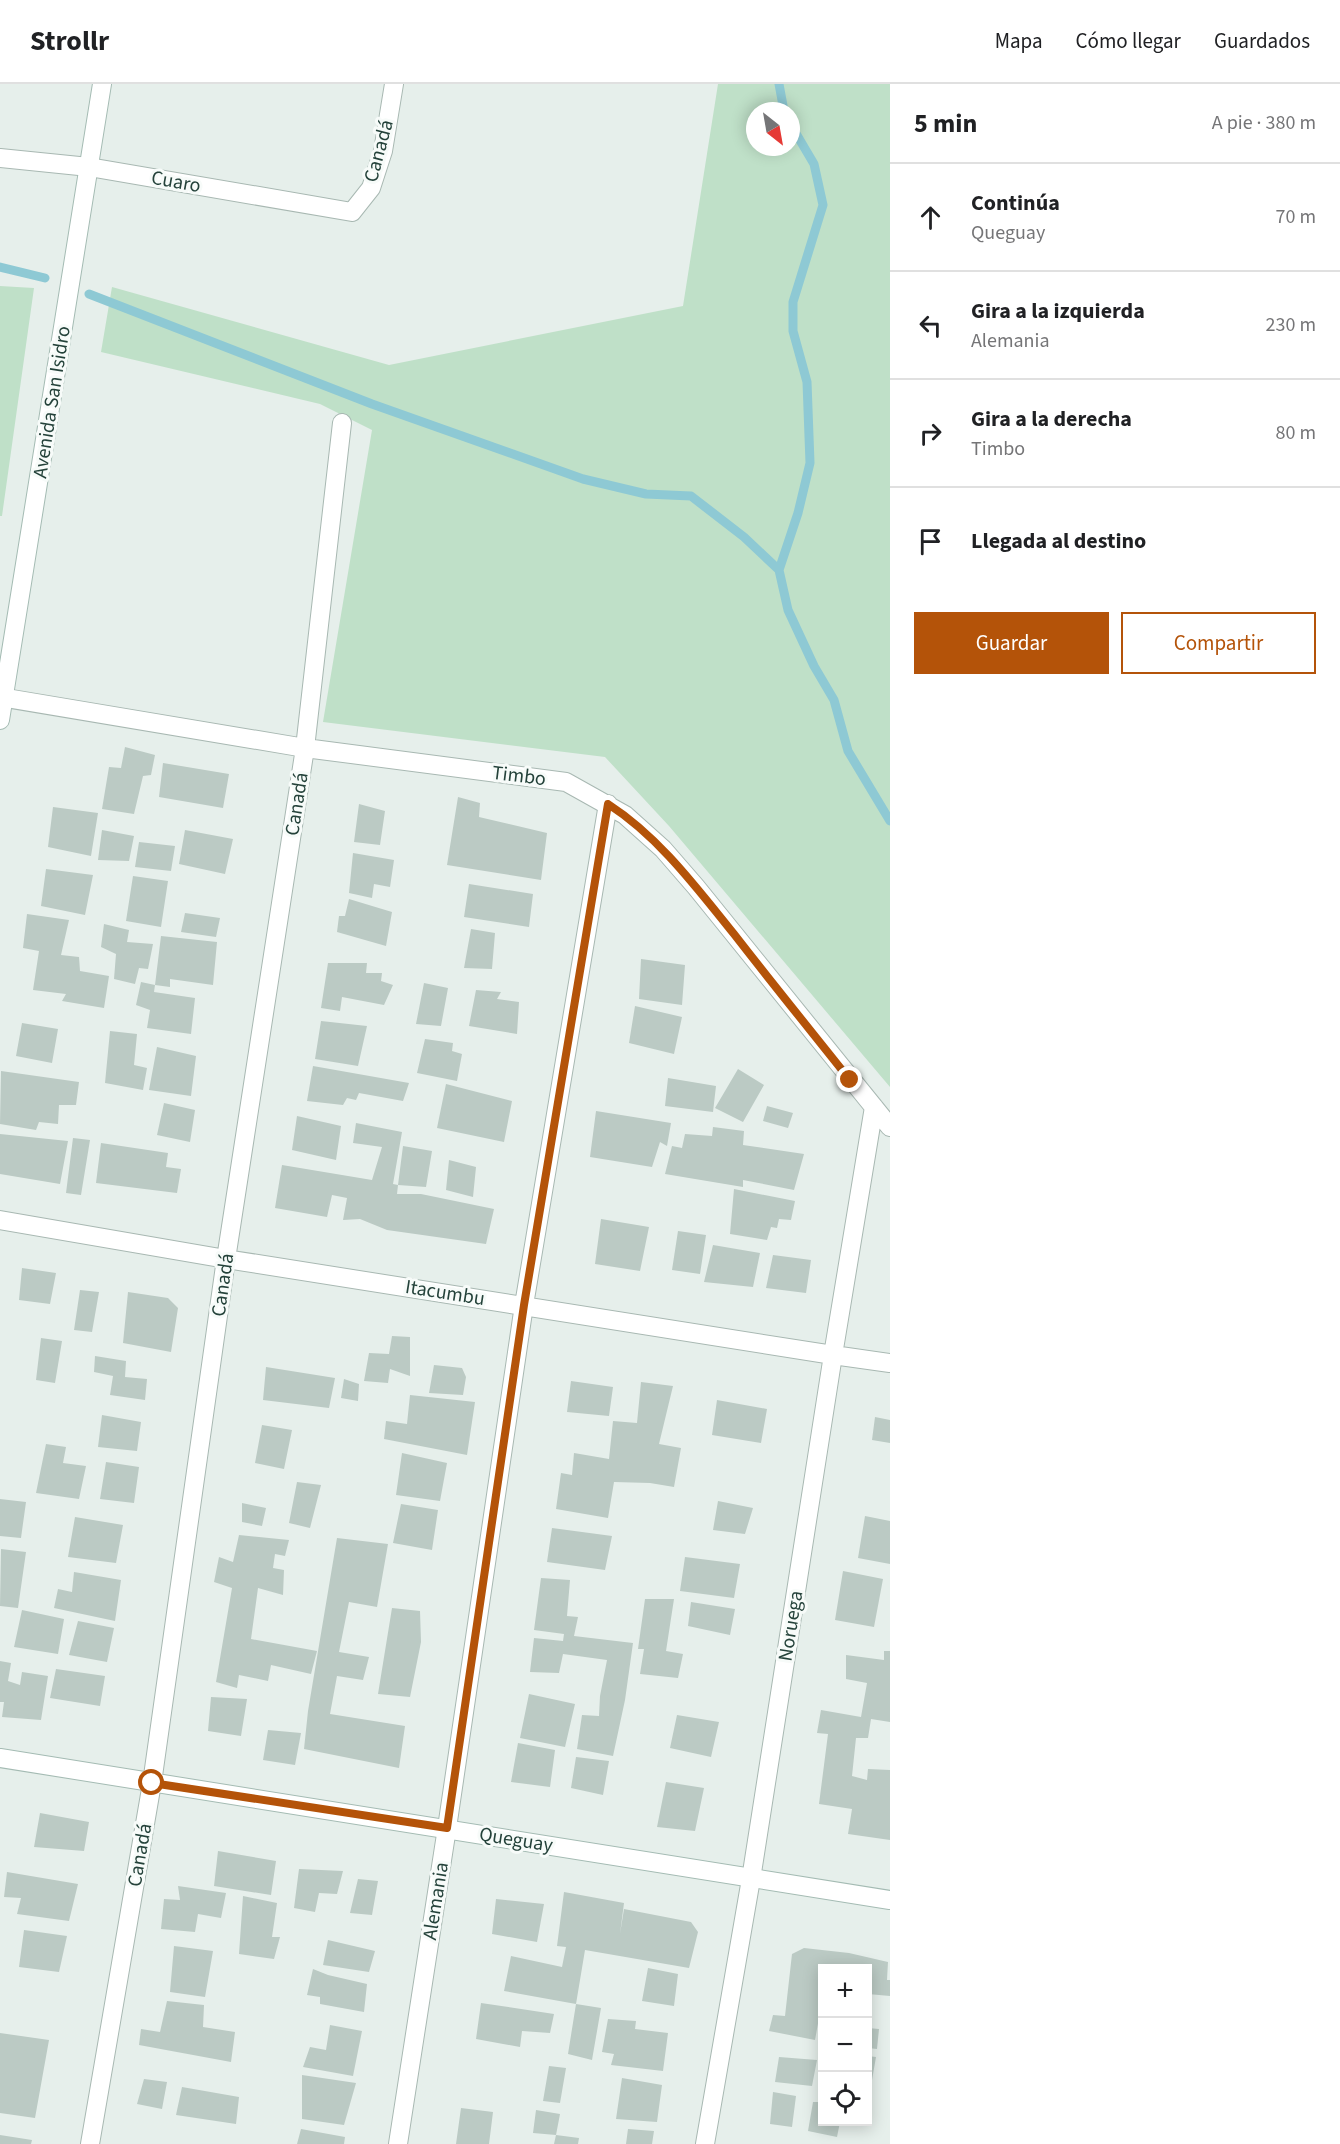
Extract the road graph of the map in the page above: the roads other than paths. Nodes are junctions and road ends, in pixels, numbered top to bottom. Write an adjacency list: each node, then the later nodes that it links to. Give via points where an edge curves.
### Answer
1 (102, 84): 4 (street, Avenida San Isidro)
2 (394, 84): 5 (street, Canadá, via 383,151 371,188)
3 (0, 158): 4 (street, Cuaro)
4 (88, 167): 5 (street, Cuaro); 7 (street, Avenida San Isidro)
5 (352, 212)
6 (342, 423): 9 (street, Canadá)
7 (2, 697): 8 (street, Avenida San Isidro); 9 (street, Timbo)
8 (0, 720)
9 (305, 748): 10 (street, Timbo, via 566,782); 14 (street, Canadá)
10 (608, 804): 11 (street, Timbo, via 663,849); 15 (street, Alemania)
11 (874, 1107): 12 (street, Timbo); 16 (street, Noruega)
12 (890, 1127)
13 (0, 1220): 14 (street, Itacumbu)
14 (226, 1259): 15 (street, Itacumbu); 19 (street, Canadá)
15 (524, 1305): 16 (street, Itacumbu); 20 (street, Alemania)
16 (833, 1355): 17 (street, Itacumbu); 21 (street, Noruega)
17 (890, 1363)
18 (0, 1758): 19 (street, Queguay)
19 (152, 1783): 20 (street, Queguay); 23 (street, Canadá)
20 (447, 1828): 21 (street, Queguay); 24 (street, Alemania)
21 (751, 1879): 22 (street, Queguay); 25 (street, Noruega)
22 (890, 1900)
23 (90, 2144)
24 (398, 2144)
25 (705, 2144)

